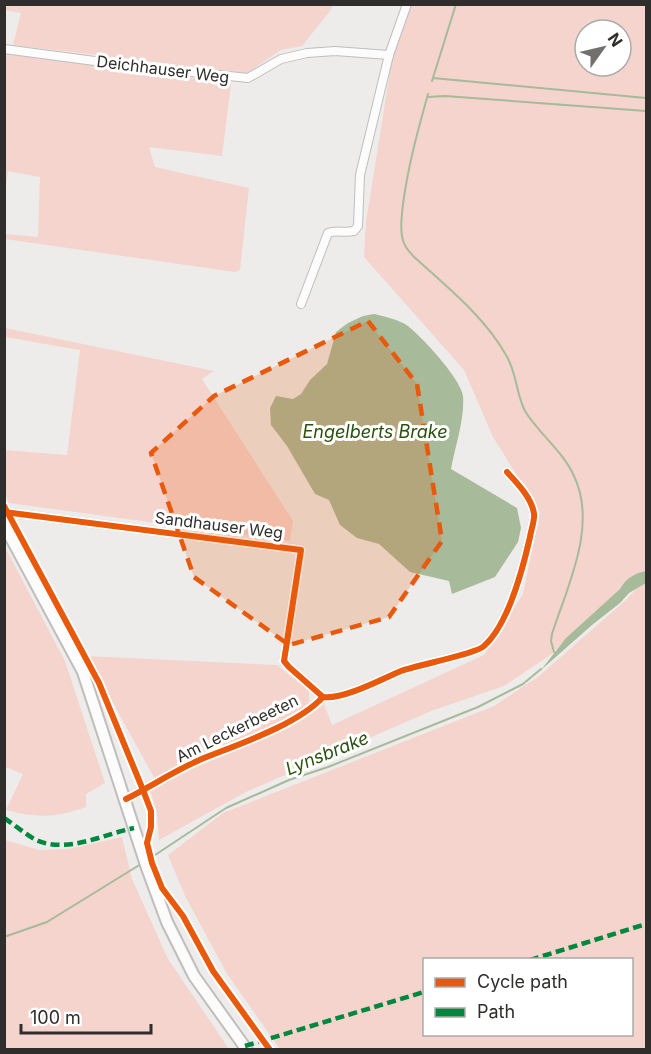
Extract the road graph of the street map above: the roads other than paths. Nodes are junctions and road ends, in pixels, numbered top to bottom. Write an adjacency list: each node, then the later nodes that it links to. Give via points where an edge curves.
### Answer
1 (407, 4): 3 (street)
2 (4, 49): 3 (street, Deichhauser Weg, via 248,78 281,58 307,53)
3 (389, 55): 4 (street, via 360,175 358,226 354,231 328,233)
4 (301, 304)
5 (507, 472): 8 (street, Am Leckerbeeten, via 524,490 534,514 523,568 508,608 483,647 402,671 362,688)
6 (4, 512): 8 (street, Sandhauser Weg, via 301,549 284,661)
7 (4, 525): 9 (main road, via 83,672)
8 (323, 697): 9 (street, Am Leckerbeeten, via 285,722 185,767)
9 (126, 799): 10 (main road, via 167,922 190,968)
10 (247, 1050)

